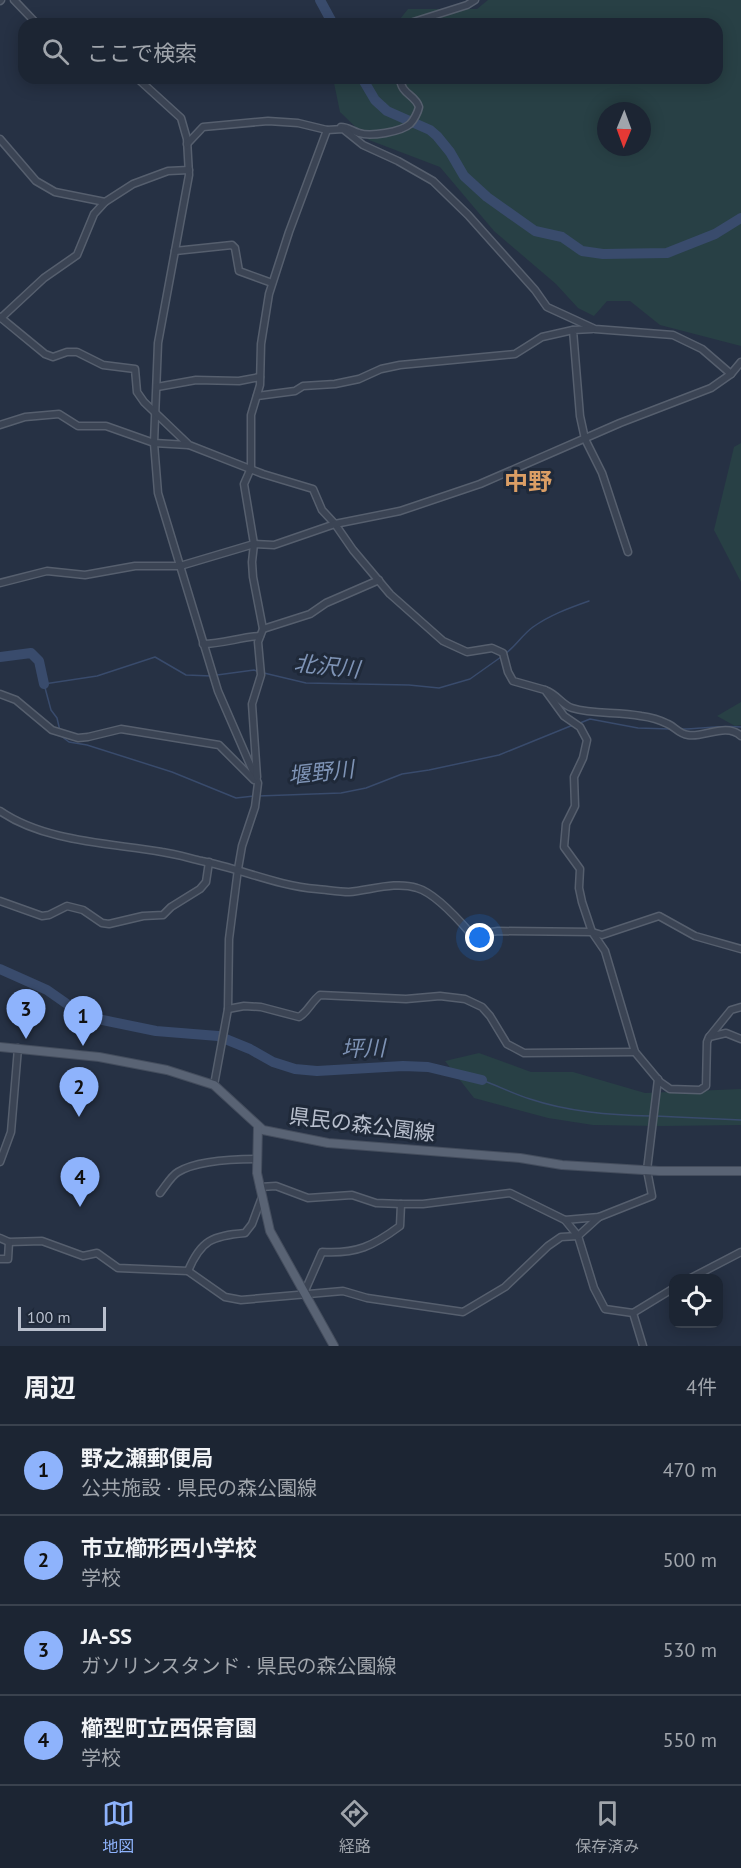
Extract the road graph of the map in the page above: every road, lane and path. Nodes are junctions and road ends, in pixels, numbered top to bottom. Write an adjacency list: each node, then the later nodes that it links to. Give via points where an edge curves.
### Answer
1 (14, 0): 3 (street)
2 (475, 0): 4 (street)
3 (31, 18)
4 (426, 18)
5 (144, 84): 10 (street, via 181,118)
6 (401, 84): 7 (street, via 403,91 418,102 411,124 378,133 360,134 342,126)
7 (337, 129): 8 (street); 16 (street, via 433,181 468,215 546,307)
8 (327, 130): 10 (street, via 268,121 203,127); 14 (street)
9 (0, 139): 12 (street, via 36,181 56,192)
10 (187, 144): 11 (street)
11 (189, 170): 12 (street, via 168,171 133,184); 13 (street)
12 (105, 202): 15 (street, via 94,214 77,255 44,278)
13 (175, 251): 14 (street, via 232,245 239,271); 21 (street, via 158,343)
14 (272, 283): 20 (street, via 261,344)
15 (1, 318): 23 (street, via 45,354 53,357 77,352 103,365 135,369 137,392)
16 (595, 329): 17 (street); 19 (street, via 673,335 702,349)
17 (573, 330): 22 (street, via 542,337 515,354 400,365 351,381); 25 (street)
18 (741, 362): 19 (street)
19 (731, 374): 25 (street, via 711,388)
20 (260, 377): 21 (street, via 239,381 196,380); 22 (street)
21 (157, 387): 23 (street)
22 (257, 396): 28 (street, via 251,415)
23 (156, 413): 26 (street); 27 (street)
24 (0, 425): 26 (street, via 24,417 59,414 78,426 106,426)
25 (585, 439): 29 (street, via 480,484 400,511); 31 (street, via 602,473)
26 (154, 443): 27 (street); 32 (street, via 158,493)
27 (189, 445): 28 (street)
28 (251, 468): 29 (street, via 313,489 322,510); 30 (street, via 244,484)
29 (335, 524): 30 (street, via 274,545); 33 (street)
30 (254, 544): 32 (street); 35 (street, via 253,577)
31 (628, 552)
32 (180, 566): 34 (street, via 135,566 85,574 47,572); 37 (street)
33 (379, 580): 35 (street, via 310,614); 38 (street, via 443,641 467,652 492,648 504,656 513,681)
34 (0, 583)
35 (263, 629): 36 (street)
36 (260, 636): 37 (street); 41 (street, via 261,672 252,704)
37 (203, 644): 41 (street)
38 (545, 690): 40 (street, via 569,707 640,715 689,736 718,730); 46 (street, via 587,740 574,777 575,806 566,824 564,847 580,869 579,888)
39 (0, 694): 41 (street, via 16,700 44,724 78,738 121,729 219,745)
40 (741, 736)
41 (258, 783): 44 (street)
42 (0, 811): 43 (street, via 43,831)
43 (209, 862): 44 (street); 45 (street, via 206,882 200,889 163,915 109,924 74,907 42,916)
44 (238, 869): 46 (street, via 298,888 347,892 390,885 418,888 448,908 472,935); 49 (street, via 229,939)
45 (0, 901)
46 (592, 933): 47 (street, via 602,935 659,916 694,936); 54 (street, via 605,951)
47 (741, 949)
48 (741, 1007): 50 (street, via 730,1010)
49 (228, 1012): 54 (street, via 243,1006 261,1007 299,1017 320,994 406,999 440,996 465,999 482,1007 507,1044 524,1053); 56 (street)
50 (710, 1037): 51 (street, via 726,1033); 55 (street, via 706,1086 700,1090 670,1089)
51 (741, 1039)
52 (0, 1047): 53 (main road, 県民の森公園線)
53 (18, 1048): 56 (main road, 県民の森公園線, via 134,1062); 59 (street, via 10,1132)
54 (635, 1052): 55 (street)
55 (657, 1079): 60 (street)
56 (214, 1085): 57 (main road, 県民の森公園線)
57 (258, 1126): 58 (main road); 60 (main road, 県民の森公園線, via 274,1133 354,1146)
58 (256, 1159): 62 (main road); 63 (street, via 197,1165 177,1172)
59 (0, 1162)
60 (647, 1170): 61 (main road, 県民の森公園線); 66 (street, via 652,1196)
61 (741, 1171)
62 (260, 1187): 64 (main road); 65 (street, via 276,1186 308,1197 352,1195 376,1203)
63 (160, 1193)
64 (262, 1197): 73 (street, via 245,1233 206,1242 195,1254); 76 (main road, via 270,1231)
65 (401, 1204): 67 (street, via 510,1193); 76 (street, via 400,1226 383,1239 357,1251 322,1252)
66 (599, 1217): 67 (street); 68 (street)
67 (565, 1221): 68 (street)
68 (578, 1236): 76 (street, via 561,1237 505,1287 463,1312 367,1299 343,1291); 77 (street, via 594,1288 605,1308)
69 (0, 1238): 70 (street)
70 (9, 1242): 72 (street, via 8,1259); 73 (street, via 42,1240 83,1256 97,1253 118,1268)
71 (741, 1252): 74 (street)
72 (0, 1259)
73 (188, 1271): 76 (street, via 225,1297)
74 (699, 1274)
75 (669, 1291): 77 (street)
76 (304, 1293): 78 (main road)
77 (633, 1313): 79 (street)
78 (334, 1346)
79 (643, 1346)

